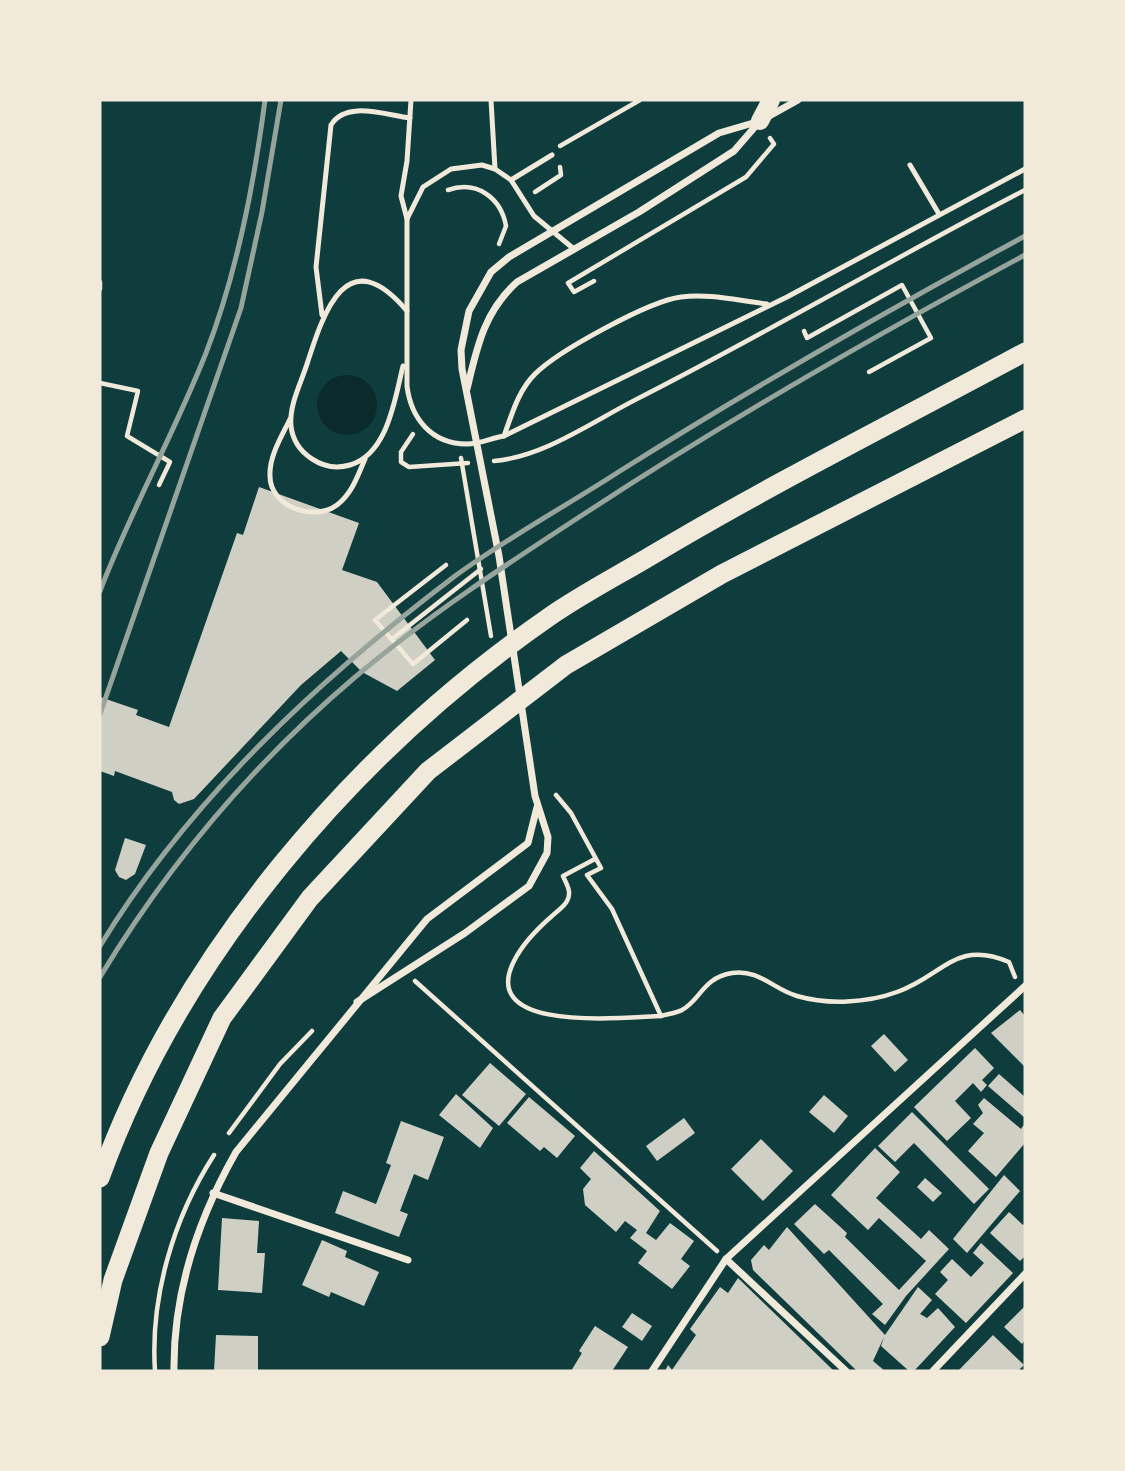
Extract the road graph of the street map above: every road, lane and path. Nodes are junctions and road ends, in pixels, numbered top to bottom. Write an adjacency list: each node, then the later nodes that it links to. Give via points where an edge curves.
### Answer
1 (411, 100): 6 (lane)
2 (492, 100): 10 (lane)
3 (640, 100): 8 (path)
4 (771, 100): 7 (main road)
5 (799, 100): 7 (street)
6 (410, 118): 15 (lane, via 401,197); 24 (lane, via 355,110 342,113 331,125 316,267)
7 (760, 121): 16 (street, via 719,133); 18 (street, via 734,151); 19 (path, via 774,144 746,177 568,283 574,292)
8 (551, 153): 12 (lane)
9 (911, 165): 14 (lane)
10 (495, 169): 12 (lane); 15 (lane, via 482,165 451,169 423,187)
11 (1025, 169): 14 (lane)
12 (511, 180): 16 (lane, via 534,216)
13 (444, 192): 17 (path, via 466,187 491,196 504,212 506,226)
14 (939, 214): 22 (lane)
15 (407, 219): 23 (lane)
16 (552, 232): 18 (lane); 30 (street, via 509,257 480,288 461,350)
17 (499, 243)
18 (574, 249): 30 (street, via 532,272 500,297 483,327)
19 (594, 281)
20 (100, 282): 21 (path)
21 (100, 289)
22 (767, 304): 33 (lane); 33 (lane, via 699,296 673,298 644,310 563,353 535,374 514,405)
23 (407, 311): 24 (lane, via 383,288 365,282 348,284); 27 (lane)
24 (322, 315): 31 (lane)
25 (804, 331): 28 (path, via 807,338 902,285 931,338)
26 (1025, 352): 49 (highway, via 722,514 550,616 402,733 276,867 185,1000 113,1141)
27 (405, 358): 33 (lane, via 410,406 419,425 444,440 467,444); 35 (lane, via 386,426)
28 (869, 372)
29 (100, 383): 36 (path, via 138,391 127,436 170,462)
30 (466, 393): 37 (street)
31 (291, 416): 35 (lane, via 298,444 320,464 345,467); 35 (lane, via 271,461 270,478 282,500 293,508 313,514 337,505 354,484)
32 (1025, 419): 54 (highway, via 722,574 566,665 428,771 310,898 222,1018 159,1153 113,1280)
33 (504, 436)
34 (460, 452): 41 (path)
35 (365, 457)
36 (159, 485)
37 (499, 556): 40 (path); 43 (street)
38 (446, 565): 40 (path, via 375,620)
39 (467, 620): 40 (path, via 413,664)
40 (391, 639)
41 (492, 644)
42 (556, 795): 44 (path, via 572,813)
43 (537, 806): 45 (street, via 548,843 543,863 529,886); 47 (street, via 528,843 427,919)
44 (595, 859): 48 (path, via 601,868 587,875 612,909); 48 (path, via 563,876 570,892 567,903 531,936 518,955 506,985 509,993 525,1007 552,1015)
45 (404, 971): 47 (street); 51 (path)
46 (1023, 988): 48 (path, via 1009,962 987,952 964,955 898,992 843,1002 796,996 757,974 732,973 704,985 683,1010); 51 (street)
47 (357, 1002): 50 (street, via 244,1141)
48 (661, 1016)
49 (100, 1178)
50 (212, 1193): 52 (street); 55 (street, via 186,1263)
51 (726, 1259): 56 (street); 57 (street)
52 (408, 1260)
53 (1025, 1274): 58 (street)
54 (100, 1338)
55 (174, 1371)
56 (652, 1371)
57 (846, 1371)
58 (933, 1371)

